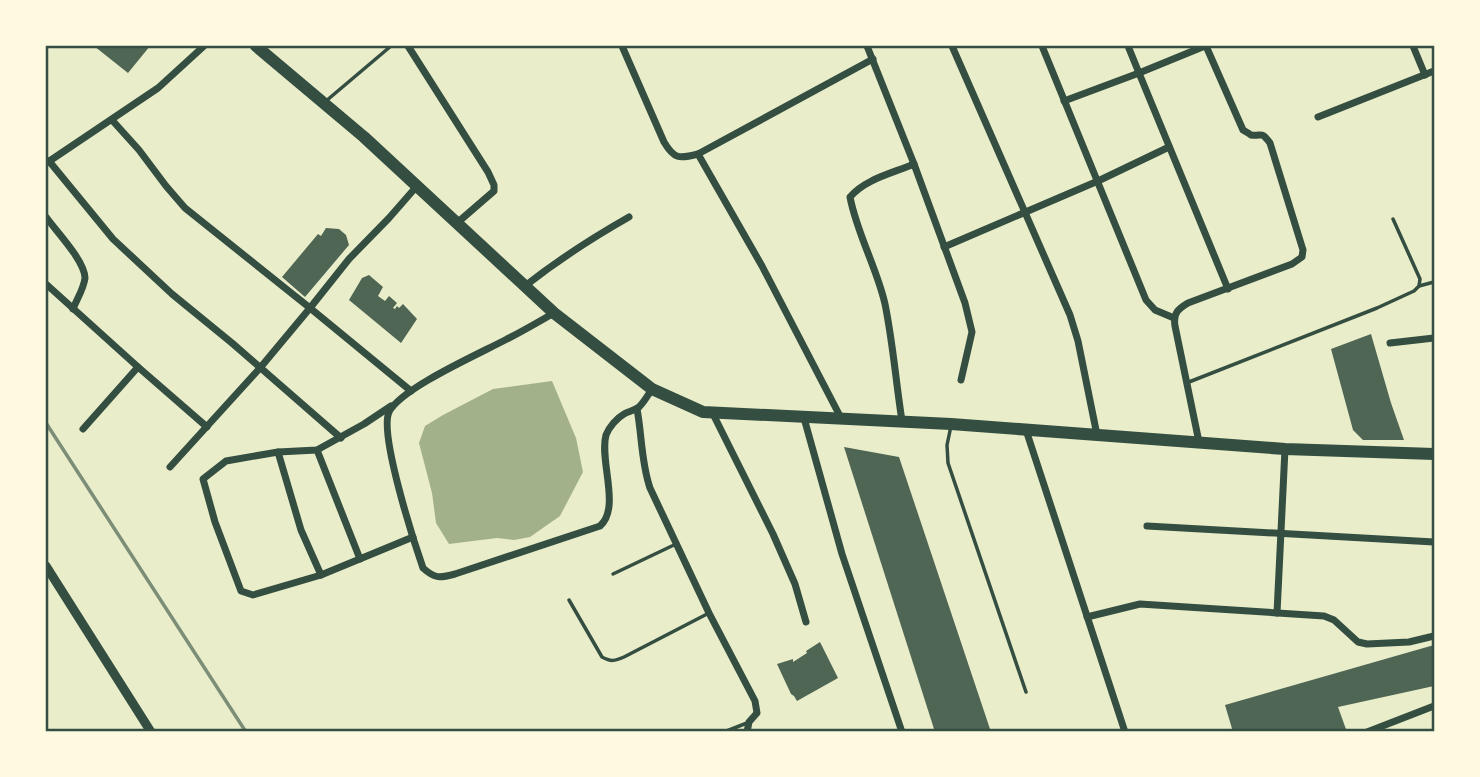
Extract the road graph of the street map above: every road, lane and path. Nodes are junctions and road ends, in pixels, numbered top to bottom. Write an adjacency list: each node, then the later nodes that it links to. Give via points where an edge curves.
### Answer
1 (204, 46): 19 (street, via 158,88)
2 (391, 46): 17 (lane)
3 (408, 46): 30 (street, via 494,185 494,191)
4 (622, 46): 21 (street, via 671,153 680,157)
5 (867, 46): 12 (street)
6 (952, 46): 26 (street)
7 (1042, 46): 16 (street)
8 (1128, 46): 14 (street)
9 (1206, 46): 14 (street); 36 (street, via 1243,130 1265,136 1270,143 1303,250 1302,257 1292,264)
10 (1413, 46): 15 (street)
11 (260, 47): 17 (highway)
12 (873, 59): 21 (street); 23 (street)
13 (1434, 71): 15 (street)
14 (1139, 74): 16 (street); 20 (street)
15 (1426, 75): 18 (street)
16 (1064, 101): 24 (street)
17 (324, 103): 25 (highway)
18 (1318, 117)
19 (112, 120): 22 (street); 37 (street, via 185,208)
20 (1169, 147): 24 (street); 36 (street)
21 (698, 154): 53 (street)
22 (47, 162): 44 (street, via 113,239)
23 (914, 164): 31 (street); 54 (street, via 864,184 850,197 885,305)
24 (1098, 180): 26 (street); 40 (street, via 1146,300 1155,310)
25 (417, 186): 30 (highway); 37 (street, via 349,258)
26 (1026, 212): 31 (street); 59 (street, via 1070,315)
27 (46, 217): 38 (street, via 83,269 82,290)
28 (629, 217): 34 (street)
29 (1393, 219): 35 (lane)
30 (457, 223): 34 (highway)
31 (944, 247): 45 (street, via 972,332)
32 (1434, 282): 35 (lane)
33 (46, 284): 38 (street)
34 (525, 286): 39 (highway)
35 (1419, 286): 46 (lane, via 1377,308)
36 (1228, 289): 40 (street, via 1188,303)
37 (310, 308): 44 (street); 48 (street)
38 (73, 309): 43 (street)
39 (554, 313): 47 (highway); 48 (street)
40 (1174, 318): 46 (street)
41 (1434, 338): 42 (street)
42 (1390, 343)
43 (138, 367): 56 (street); 57 (street)
44 (260, 368): 56 (street); 60 (street)
45 (961, 380)
46 (1187, 383): 61 (street)
47 (652, 389): 50 (street); 51 (highway)
48 (411, 391): 49 (street)
49 (398, 401): 60 (street); 69 (street, via 388,413 388,432)
50 (637, 409): 69 (street, via 613,422 606,435 610,509 600,526 442,578 423,568); 71 (street, via 644,471)
51 (713, 414): 52 (highway); 80 (street, via 773,534)
52 (804, 418): 53 (highway); 88 (street, via 842,555)
53 (842, 419): 54 (highway)
54 (902, 421): 55 (highway)
55 (951, 424): 58 (highway); 82 (lane, via 948,463)
56 (207, 426): 66 (street)
57 (83, 429)
58 (1026, 430): 59 (highway); 79 (street)
59 (1097, 435): 61 (highway)
60 (341, 438): 63 (street)
61 (1199, 442): 62 (highway)
62 (1285, 449): 65 (highway); 68 (street)
63 (317, 450): 64 (street); 72 (street)
64 (278, 452): 75 (street, via 301,530); 75 (street, via 226,461 203,478 215,522 241,591 254,595)
65 (1434, 454)
66 (170, 467)
67 (1147, 526): 68 (street)
68 (1281, 534): 70 (street); 78 (street)
69 (413, 537): 72 (street)
70 (1434, 542)
71 (676, 544): 74 (lane); 77 (street)
72 (360, 559): 75 (street)
73 (46, 566): 85 (street)
74 (613, 574)
75 (321, 575)
76 (569, 600): 77 (lane, via 609,661)
77 (709, 613): 84 (street, via 755,701 757,713)
78 (1278, 613): 79 (street, via 1140,604); 81 (street, via 1324,616 1367,644)
79 (1087, 617): 89 (street)
80 (806, 622)
81 (1434, 636)
82 (1026, 692)
83 (1434, 706): 90 (street)
84 (749, 722): 86 (lane); 87 (street)
85 (152, 732)
86 (724, 732)
87 (747, 732)
88 (902, 732)
89 (1125, 732)
90 (1367, 732)

